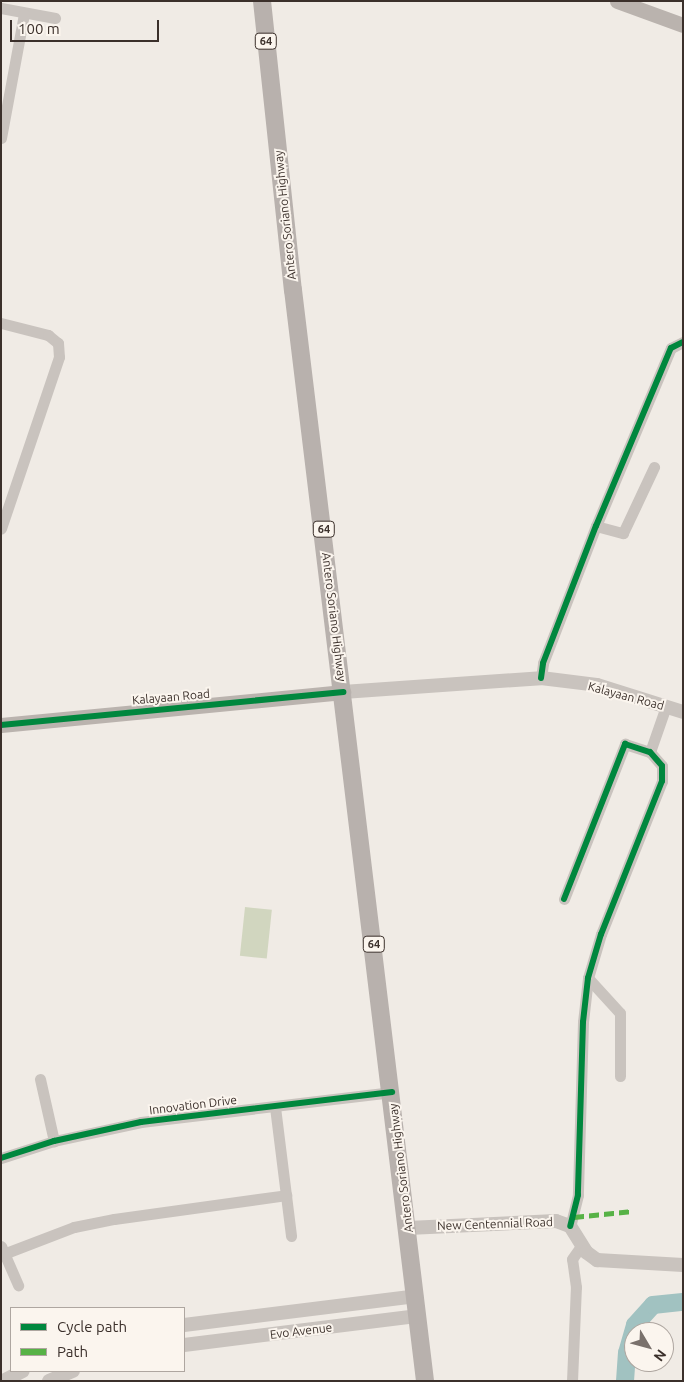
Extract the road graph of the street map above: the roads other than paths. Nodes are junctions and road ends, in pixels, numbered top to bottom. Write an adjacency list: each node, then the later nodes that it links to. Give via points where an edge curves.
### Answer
1 (262, 1): 14 (main road, Antero Soriano Highway / 64)
2 (617, 1): 6 (main road)
3 (1, 8): 4 (street)
4 (24, 14): 5 (street); 7 (street)
5 (55, 18)
6 (683, 26)
7 (1, 138)
8 (1, 323): 11 (street, via 48,336 58,343 59,357)
9 (683, 342): 12 (street, via 671,348)
10 (654, 467): 12 (street, via 623,533)
11 (2, 524)
12 (596, 526): 13 (street, via 543,663)
13 (541, 678): 14 (street, Kalayaan Road); 15 (street, Kalayaan Road, via 597,686)
14 (343, 692): 17 (main road, Kalayaan Road); 23 (main road, Antero Soriano Highway / 64)
15 (666, 706): 16 (street, Kalayaan Road); 18 (street)
16 (683, 712)
17 (1, 725)
18 (650, 752): 19 (street, via 625,744); 20 (street, via 662,766 662,781 601,934)
19 (564, 899)
20 (588, 978): 21 (street, via 620,1013); 28 (street, via 583,1022 578,1195)
21 (620, 1076)
22 (40, 1079): 25 (street)
23 (392, 1092): 24 (street, Innovation Drive); 29 (main road, Antero Soriano Highway / 64)
24 (275, 1106): 25 (street, Innovation Drive, via 141,1122); 27 (street)
25 (54, 1141): 26 (street, Innovation Drive)
26 (1, 1158)
27 (286, 1195): 30 (street); 32 (street, via 114,1219 74,1227)
28 (570, 1226): 29 (street, New Centennial Road, via 548,1220); 31 (street, New Centennial Road)
29 (408, 1228): 35 (main road, Antero Soriano Highway / 64)
30 (291, 1236)
31 (582, 1246): 33 (street, New Centennial Road, via 591,1257 605,1263); 44 (street, via 572,1259 576,1287)
32 (4, 1249): 34 (street)
33 (683, 1265)
34 (18, 1285)
35 (416, 1296): 36 (main road, Antero Soriano Highway / 64); 37 (street, Evo Avenue)
36 (418, 1316): 38 (street, Evo Avenue); 43 (main road, Antero Soriano Highway / 64)
37 (185, 1325)
38 (185, 1345)
39 (21, 1372): 41 (street)
40 (71, 1372): 42 (street)
41 (3, 1381)
42 (49, 1381)
43 (425, 1381)
44 (572, 1381)

